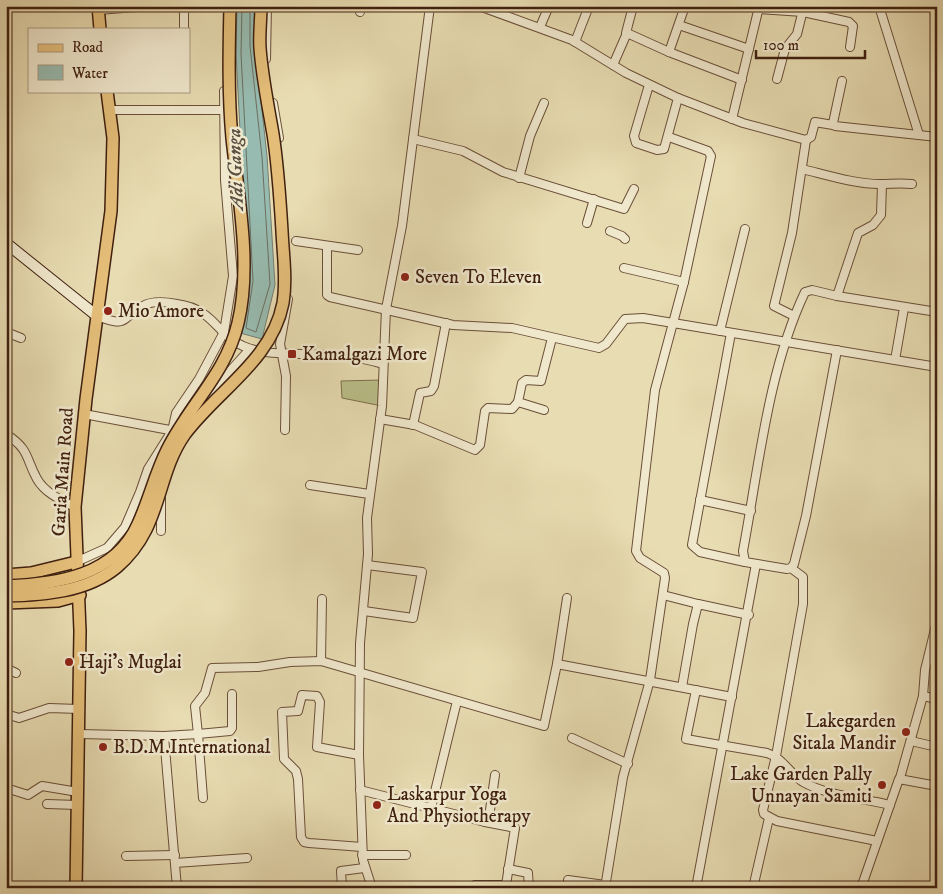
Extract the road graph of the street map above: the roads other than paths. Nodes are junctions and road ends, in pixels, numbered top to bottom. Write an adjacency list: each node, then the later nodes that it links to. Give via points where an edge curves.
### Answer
1 (149, 6): 15 (street)
2 (184, 6): 21 (street)
3 (226, 6): 36 (street)
4 (230, 6): 104 (main road, bridge, via 229,78 244,267 238,323 230,345 211,384 166,450 138,525 122,550 87,573 68,580)
5 (261, 6): 107 (main road, bridge, via 260,48 279,177 284,274 283,302 276,325 266,345 240,378 185,435 148,527 127,558 88,584 52,593)
6 (267, 6): 77 (street, via 266,60 282,169 289,258 287,313 281,332)
7 (430, 6): 42 (street)
8 (479, 6): 19 (street)
9 (549, 6): 19 (street)
10 (589, 6): 23 (street)
11 (633, 6): 22 (street)
12 (684, 6): 18 (street)
13 (747, 6): 16 (street)
14 (879, 6): 39 (street)
15 (98, 8): 20 (main road)
16 (758, 9): 17 (street); 25 (street)
17 (804, 9): 24 (street, via 851,23); 28 (street, via 797,34 785,48)
18 (680, 25): 25 (street); 26 (street)
19 (540, 27): 23 (street)
20 (100, 28)
21 (184, 28)
22 (626, 33): 26 (street); 27 (street)
23 (575, 42): 27 (street)
24 (850, 47)
25 (749, 48): 29 (street)
26 (669, 52): 29 (street)
27 (613, 65): 31 (street)
28 (777, 79)
29 (742, 80): 37 (street)
30 (842, 81): 38 (street)
31 (649, 85): 33 (street); 40 (street, via 634,141 661,150)
32 (107, 92): 35 (main road, Garia Main Road)
33 (678, 98): 37 (street); 40 (street)
34 (544, 103): 45 (street, via 530,136)
35 (110, 110): 36 (street); 64 (main road, Garia Main Road, via 113,186)
36 (224, 110): 70 (street, via 233,276)
37 (732, 119): 43 (street)
38 (833, 125): 39 (street); 43 (street, via 815,122 811,137)
39 (919, 135): 41 (street)
40 (669, 137): 59 (street, via 708,151 711,156)
41 (937, 137)
42 (413, 139): 45 (street, via 463,151); 62 (street, via 402,226)
43 (806, 140): 44 (street)
44 (802, 169): 46 (street); 65 (street, via 792,233 774,306)
45 (519, 178): 49 (street)
46 (882, 184): 47 (street); 60 (street, via 880,215 873,224 858,233)
47 (912, 184)
48 (634, 188): 49 (street, via 624,209)
49 (594, 199): 50 (street)
50 (587, 223)
51 (745, 229): 68 (street)
52 (610, 232): 53 (street)
53 (625, 239)
54 (296, 241): 56 (street)
55 (6, 242): 64 (main road)
56 (328, 247): 57 (street); 62 (street, via 328,296)
57 (358, 250)
58 (624, 268): 59 (street)
59 (684, 282): 66 (street)
60 (837, 296): 61 (street); 65 (street, via 809,290)
61 (904, 308): 63 (street); 78 (street)
62 (386, 309): 67 (street); 79 (street)
63 (937, 312)
64 (97, 316): 70 (street, via 121,322 146,304 178,304 213,319); 83 (main road, Garia Main Road)
65 (794, 316): 74 (street)
66 (674, 322): 68 (street); 73 (street, via 627,318 599,348); 105 (street, via 656,390 636,546 638,555 664,573)
67 (446, 323): 73 (street, via 499,326); 85 (street, via 434,386 431,392 420,393)
68 (720, 331): 71 (street)
69 (6, 332): 72 (street)
70 (224, 332): 75 (street, via 239,345); 88 (street, via 176,413)
71 (730, 333): 74 (street); 94 (street)
72 (21, 338)
73 (552, 338): 81 (street, via 545,374 541,381 526,380 522,383)
74 (785, 342): 76 (street); 96 (street)
75 (250, 349): 77 (street); 88 (street, via 184,425)
76 (837, 350): 78 (street); 102 (street, via 806,516)
77 (281, 354): 79 (street, via 336,356); 87 (street, via 286,376)
78 (895, 360): 80 (street)
79 (383, 364): 84 (street)
80 (937, 367)
81 (518, 402): 82 (street); 85 (street, via 512,409 488,408 485,411 480,444 475,450)
82 (544, 410)
83 (84, 414): 86 (street); 95 (main road, Garia Main Road)
84 (380, 419): 85 (street); 93 (street)
85 (413, 425)
86 (160, 429): 88 (street); 91 (street)
87 (285, 430)
88 (172, 431): 89 (street); 91 (street)
89 (191, 432)
90 (6, 434): 95 (street, via 25,450 36,478 44,488)
91 (160, 450): 97 (street); 98 (street, via 148,469 124,527 107,548)
92 (310, 485): 93 (street)
93 (369, 494): 101 (street)
94 (700, 500): 96 (street); 99 (street, via 692,542 694,549)
95 (75, 507): 98 (main road, Garia Main Road)
96 (751, 511): 99 (street, via 743,551)
97 (160, 531)
98 (76, 562): 103 (main road, via 31,573); 106 (main road, Garia Main Road)
99 (745, 562): 100 (street)
100 (756, 564): 102 (street); 113 (street)
101 (367, 565): 112 (street); 112 (street, via 422,572 413,618)
102 (791, 568): 138 (street, via 803,577 803,604)
103 (6, 575)
104 (6, 586)
105 (663, 594): 111 (street); 120 (street)
106 (80, 595): 110 (main road, via 58,601); 128 (main road, Garia Main Road)
107 (6, 596)
108 (567, 598): 116 (street)
109 (322, 599): 115 (street)
110 (6, 602)
111 (698, 604): 113 (street); 121 (street)
112 (364, 611): 119 (street)
113 (748, 615): 125 (street)
114 (937, 621): 124 (street)
115 (321, 661): 119 (street); 131 (street, via 212,668 205,693 195,706)
116 (556, 664): 120 (street); 127 (street, via 544,726)
117 (6, 668): 118 (street)
118 (16, 673)
119 (360, 673): 127 (street); 137 (street)
120 (650, 680): 121 (street); 139 (street)
121 (682, 687): 122 (street)
122 (696, 690): 125 (street); 135 (street, via 686,739)
123 (232, 694): 131 (street, via 230,731)
124 (923, 696): 126 (street); 134 (street)
125 (732, 697): 135 (street)
126 (937, 699)
127 (457, 701): 150 (street)
128 (79, 709): 129 (street, via 49,708 19,718); 130 (main road, Garia Main Road)
129 (6, 714)
130 (79, 734): 132 (street); 145 (main road, Garia Main Road)
131 (198, 734): 132 (street); 146 (street)
132 (164, 736): 158 (street)
133 (572, 738): 139 (street)
134 (911, 741): 136 (street); 141 (street)
135 (722, 745): 138 (street); 170 (street)
136 (937, 747)
137 (359, 755): 144 (street); 154 (street, via 317,747 320,702 317,696 302,694 298,711 282,712 284,759 296,770 298,779 301,837 309,843)
138 (776, 756): 149 (street, via 802,781 814,787); 151 (street, via 763,810)
139 (628, 764): 163 (street)
140 (495, 775): 152 (street, via 489,817)
141 (900, 778): 142 (street); 149 (street)
142 (937, 786)
143 (6, 788): 145 (street, via 28,795 42,786)
144 (360, 790): 150 (street); 154 (street)
145 (78, 792): 148 (main road, Garia Main Road)
146 (203, 798)
147 (47, 804): 148 (street)
148 (78, 805): 165 (main road, Garia Main Road)
149 (890, 805): 153 (street)
150 (431, 808): 152 (street)
151 (769, 818): 153 (street); 171 (street)
152 (485, 822): 160 (street, via 515,828)
153 (877, 841): 172 (street)
154 (362, 851): 155 (street); 159 (street)
155 (406, 855)
156 (126, 856): 158 (street)
157 (248, 858): 158 (street)
158 (175, 859): 164 (street)
159 (364, 868): 167 (street, via 340,871); 168 (street)
160 (508, 868): 162 (street, via 506,885); 169 (street, via 528,873)
161 (568, 880): 163 (street)
162 (475, 886)
163 (605, 886)
164 (177, 887): 166 (street)
165 (76, 888)
166 (166, 888)
167 (342, 888)
168 (372, 888)
169 (529, 888)
170 (696, 888)
171 (753, 888)
172 (861, 888)

